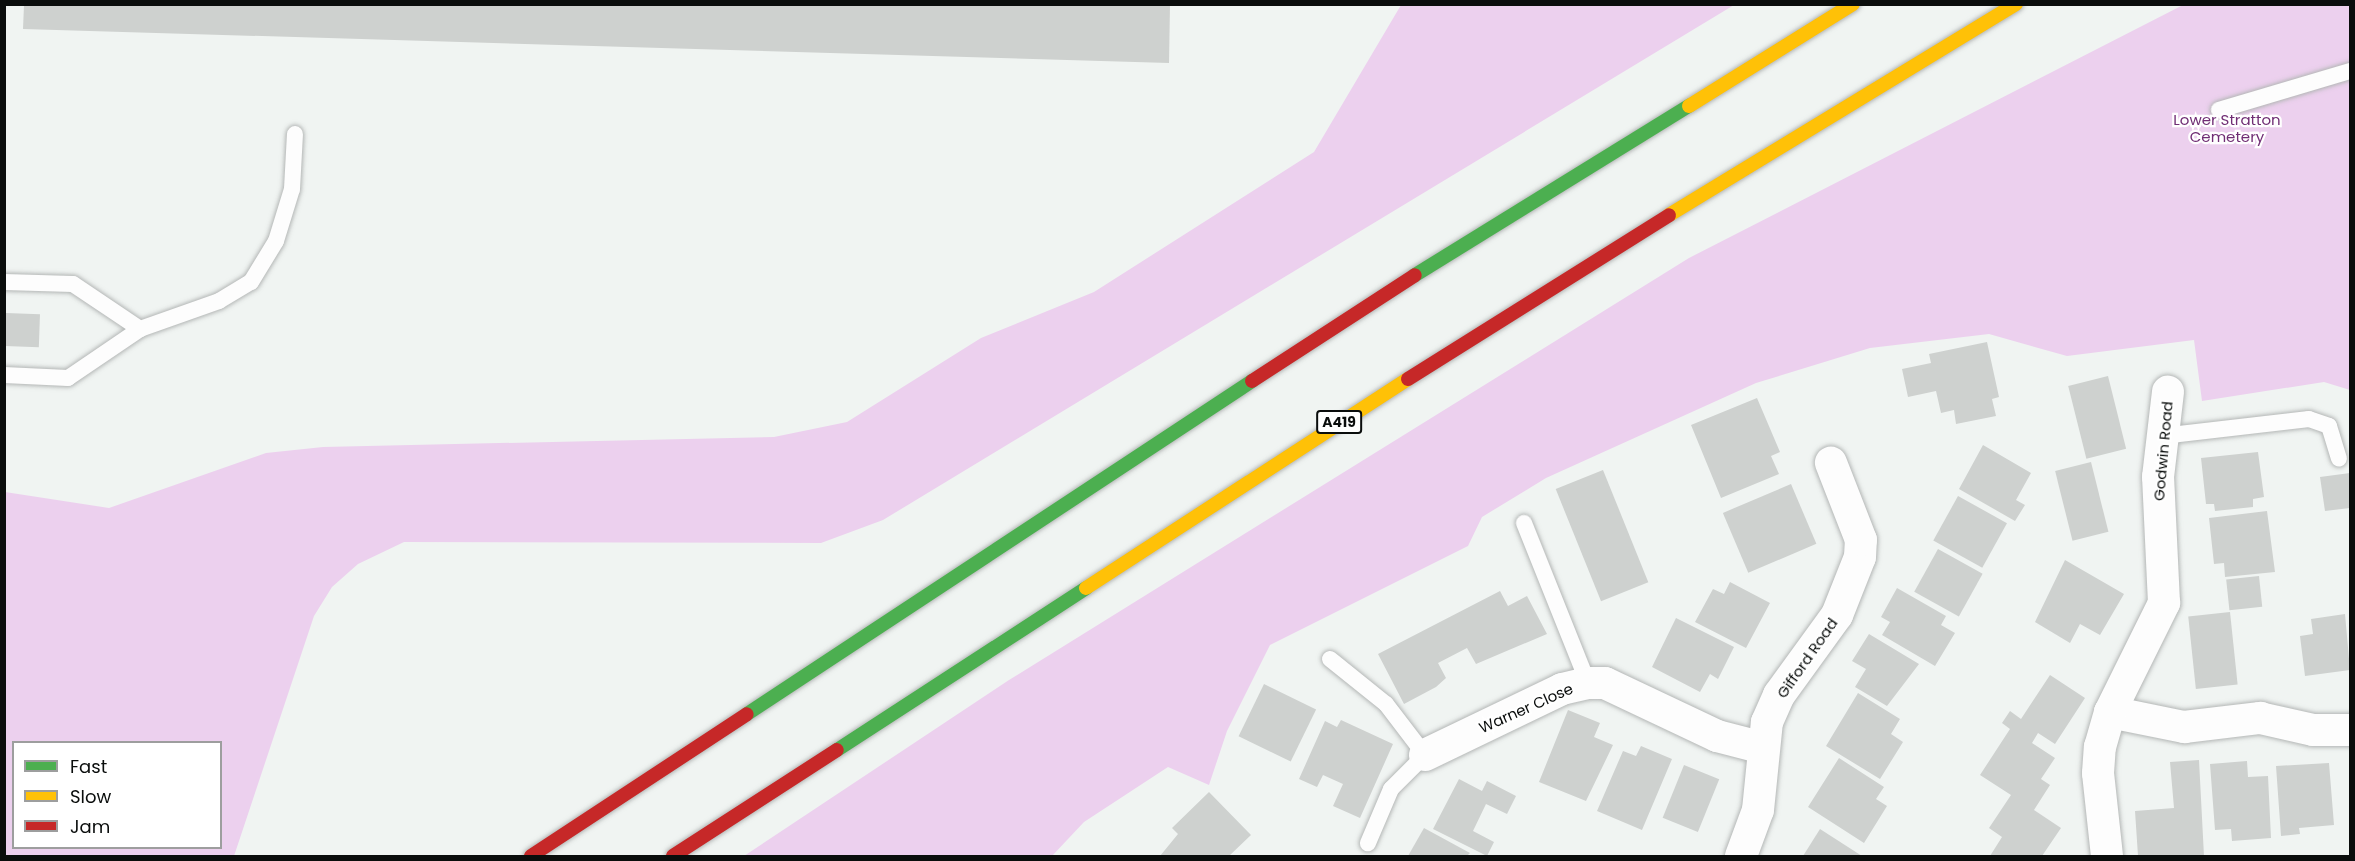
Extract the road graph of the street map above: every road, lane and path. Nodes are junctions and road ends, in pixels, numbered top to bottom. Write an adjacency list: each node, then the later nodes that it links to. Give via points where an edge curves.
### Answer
1 (1853, 4): 21 (highway, via 1380,297)
2 (2016, 4): 22 (highway, A419, via 1532,299)
3 (2350, 71): 4 (lane)
4 (2219, 110)
5 (295, 134): 7 (lane, via 292,189 276,241 250,282 219,301)
6 (4, 282): 7 (lane, via 73,284)
7 (140, 329): 8 (lane, via 68,378)
8 (4, 375)
9 (2169, 392): 10 (street, Godwin Road)
10 (2162, 436): 11 (lane, via 2309,419 2329,426); 16 (street, Godwin Road, via 2158,511 2167,572 2164,603)
11 (2339, 459)
12 (1831, 463): 18 (street, Gifford Road, via 1861,540 1860,557 1837,615 1779,695)
13 (1524, 523): 15 (lane)
14 (1330, 659): 19 (lane, via 1386,704)
15 (1588, 683): 18 (street, Warner Close, via 1605,683 1717,736); 19 (street, Warner Close, via 1563,689)
16 (2110, 712): 17 (street, via 2184,727 2260,718 2313,730); 24 (street, Godwin Road, via 2098,773)
17 (2350, 730)
18 (1763, 748): 23 (street, Gifford Road, via 1758,810)
19 (1425, 755): 20 (lane, via 1391,789)
20 (1368, 843)
21 (531, 856)
22 (673, 856)
23 (1741, 856)
24 (2107, 856)

